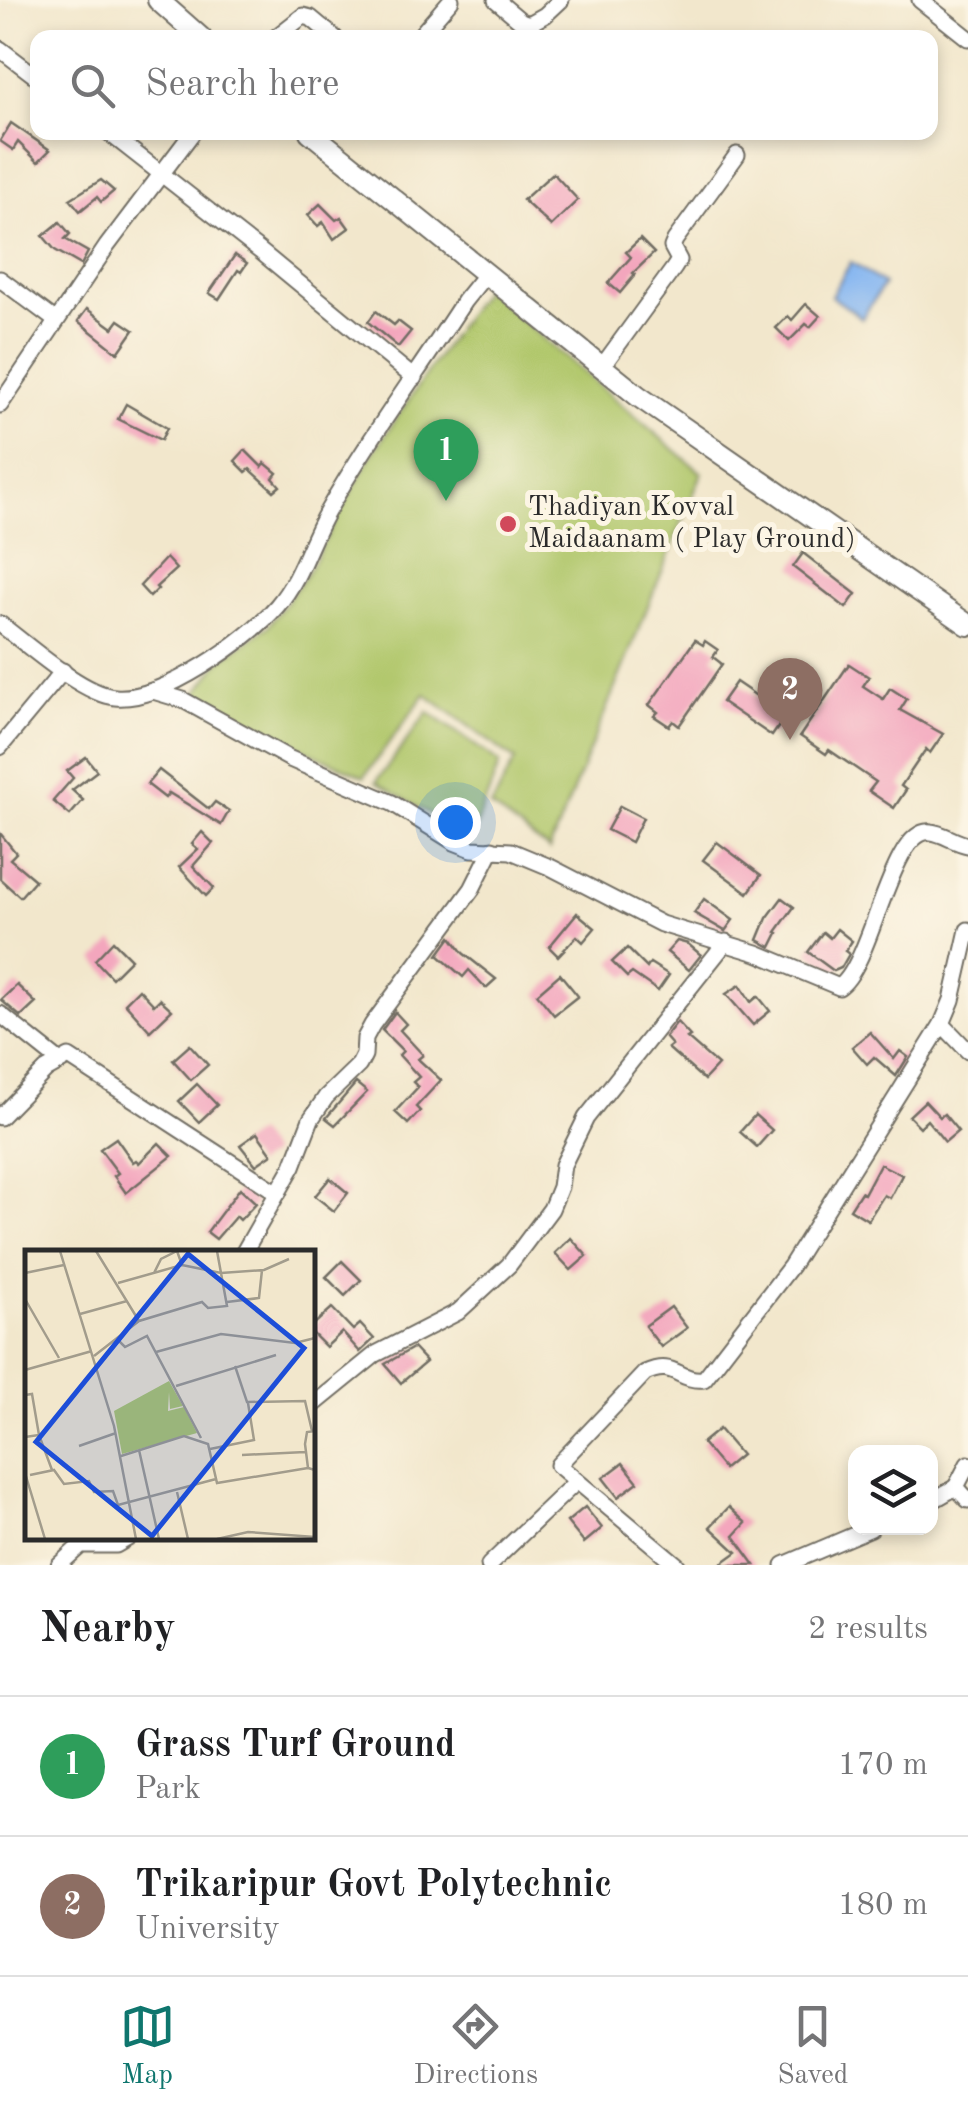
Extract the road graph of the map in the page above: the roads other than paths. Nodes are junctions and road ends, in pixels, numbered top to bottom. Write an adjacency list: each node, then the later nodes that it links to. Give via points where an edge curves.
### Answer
1 (158, 0): 6 (main road)
2 (452, 0): 9 (street)
3 (496, 0): 4 (street, via 529,24)
4 (561, 0)
5 (920, 0): 10 (street)
6 (192, 30)
7 (285, 30): 8 (street, via 303,16)
8 (325, 30)
9 (425, 30)
10 (968, 38)
11 (0, 49): 12 (street)
12 (30, 72)
13 (118, 140): 17 (street)
14 (187, 140): 17 (street)
15 (320, 140): 18 (main road)
16 (737, 155): 21 (street, via 675,240 674,268)
17 (162, 174): 20 (street); 22 (street)
18 (485, 275): 21 (main road); 22 (street)
19 (0, 279): 20 (street)
20 (55, 320): 23 (street)
21 (602, 368): 25 (main road)
22 (414, 378): 27 (street, via 326,514 278,604 224,652)
23 (0, 405)
24 (0, 624): 26 (street)
25 (968, 625)
26 (63, 671): 27 (street, via 114,698); 28 (street)
27 (152, 691): 30 (street, via 392,803 454,842)
28 (0, 748)
29 (968, 845): 32 (street, via 930,831 910,841 855,970 839,988)
30 (492, 849): 32 (street, via 552,868 661,924); 38 (street, via 472,889 372,1025 359,1065 310,1119)
31 (968, 930): 34 (street)
32 (726, 942): 40 (street, via 586,1118 550,1209 510,1265 458,1312 376,1354)
33 (0, 1014): 36 (street)
34 (942, 1024): 35 (street); 42 (street, via 791,1266 710,1372 694,1380 674,1368 645,1373 558,1465)
35 (968, 1051)
36 (59, 1061): 37 (street); 38 (street, via 69,1058)
37 (0, 1117)
38 (278, 1194): 39 (street)
39 (245, 1250)
40 (315, 1404)
41 (968, 1464): 43 (street)
42 (577, 1481): 49 (street); 50 (street)
43 (956, 1487): 44 (street); 45 (street)
44 (938, 1497)
45 (968, 1500)
46 (855, 1535): 51 (street)
47 (125, 1540): 48 (street, via 81,1545)
48 (59, 1565)
49 (490, 1565)
50 (677, 1565)
51 (784, 1565)

